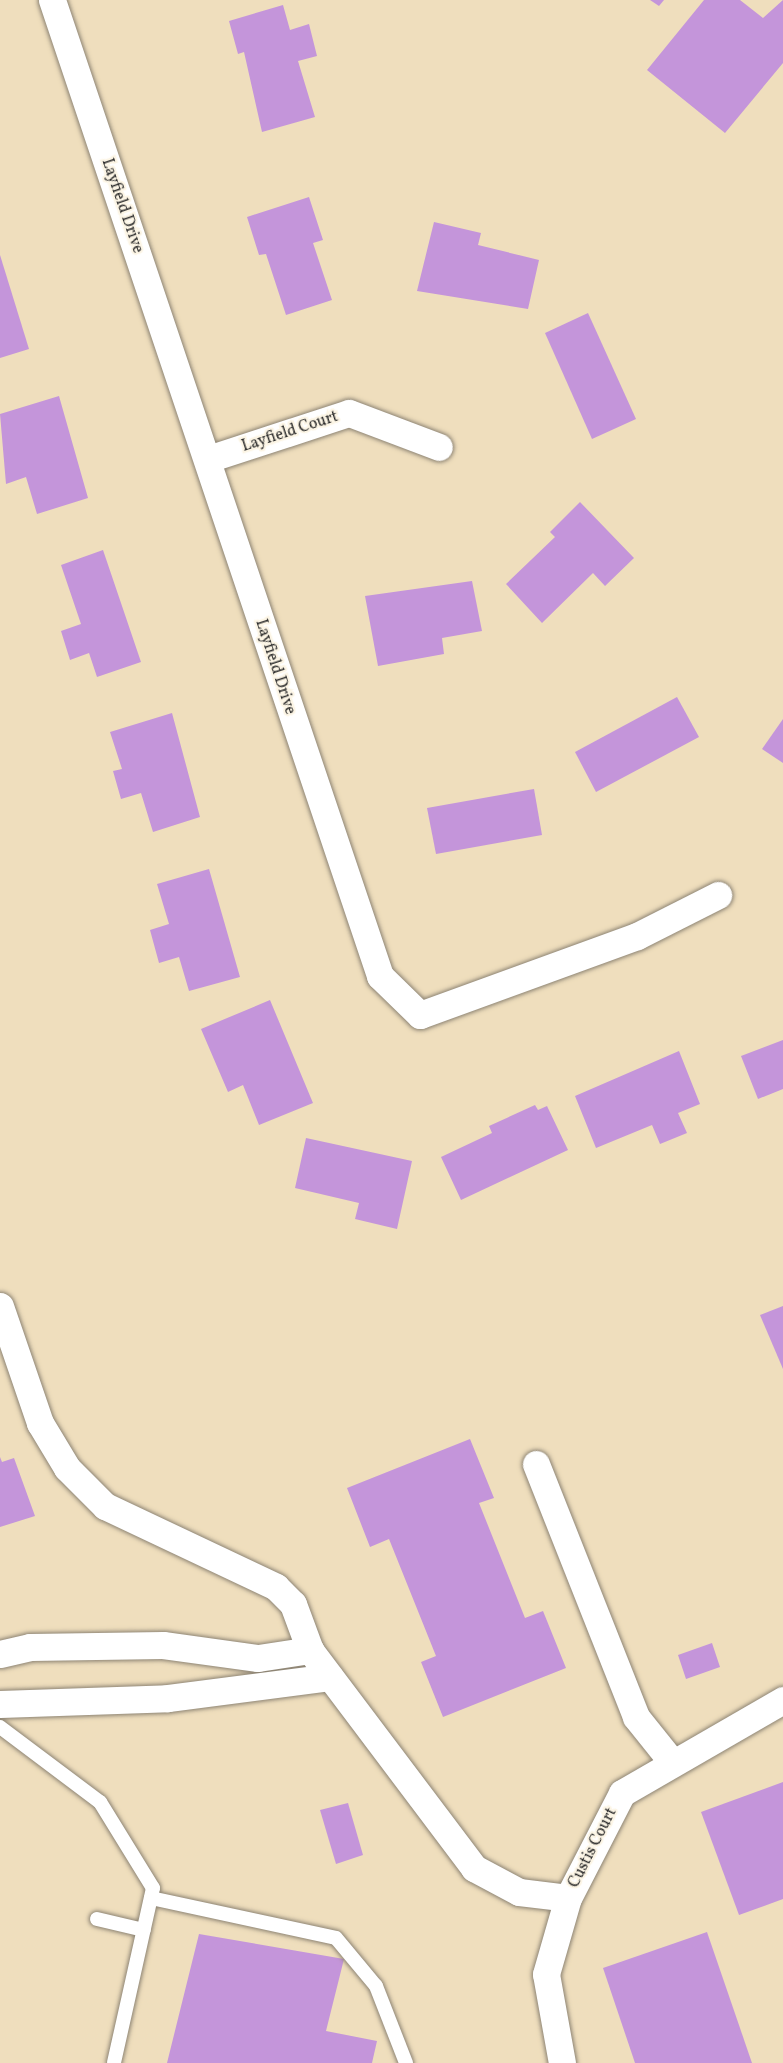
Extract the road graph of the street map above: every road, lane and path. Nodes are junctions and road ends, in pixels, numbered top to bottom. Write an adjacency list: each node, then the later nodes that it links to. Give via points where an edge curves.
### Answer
1 (52, 0): 3 (street, Layfield Drive)
2 (439, 447): 3 (street, Layfield Court, via 349,413)
3 (208, 459): 4 (street, Layfield Drive, via 380,976 420,1015 637,936)
4 (718, 895)
5 (0, 1306): 7 (street, Custis Court, via 40,1424 67,1468 105,1506 276,1587 293,1604)
6 (536, 1464): 13 (street, via 636,1717)
7 (310, 1650): 8 (street, via 258,1658 163,1645 30,1647); 9 (street, Custis Court)
8 (0, 1654)
9 (330, 1677): 11 (street, via 168,1698); 15 (street, Custis Court, via 474,1868 519,1892)
10 (783, 1700): 13 (street, Custis Court)
11 (0, 1704)
12 (0, 1727): 14 (lane, via 100,1802 153,1888)
13 (672, 1762): 15 (street, Custis Court, via 622,1793)
14 (151, 1898): 17 (lane); 19 (lane, via 336,1938 376,1986)
15 (568, 1898): 20 (street, via 546,1974)
16 (97, 1919): 17 (lane)
17 (144, 1930): 18 (lane)
18 (114, 2063)
19 (406, 2063)
20 (562, 2063)

